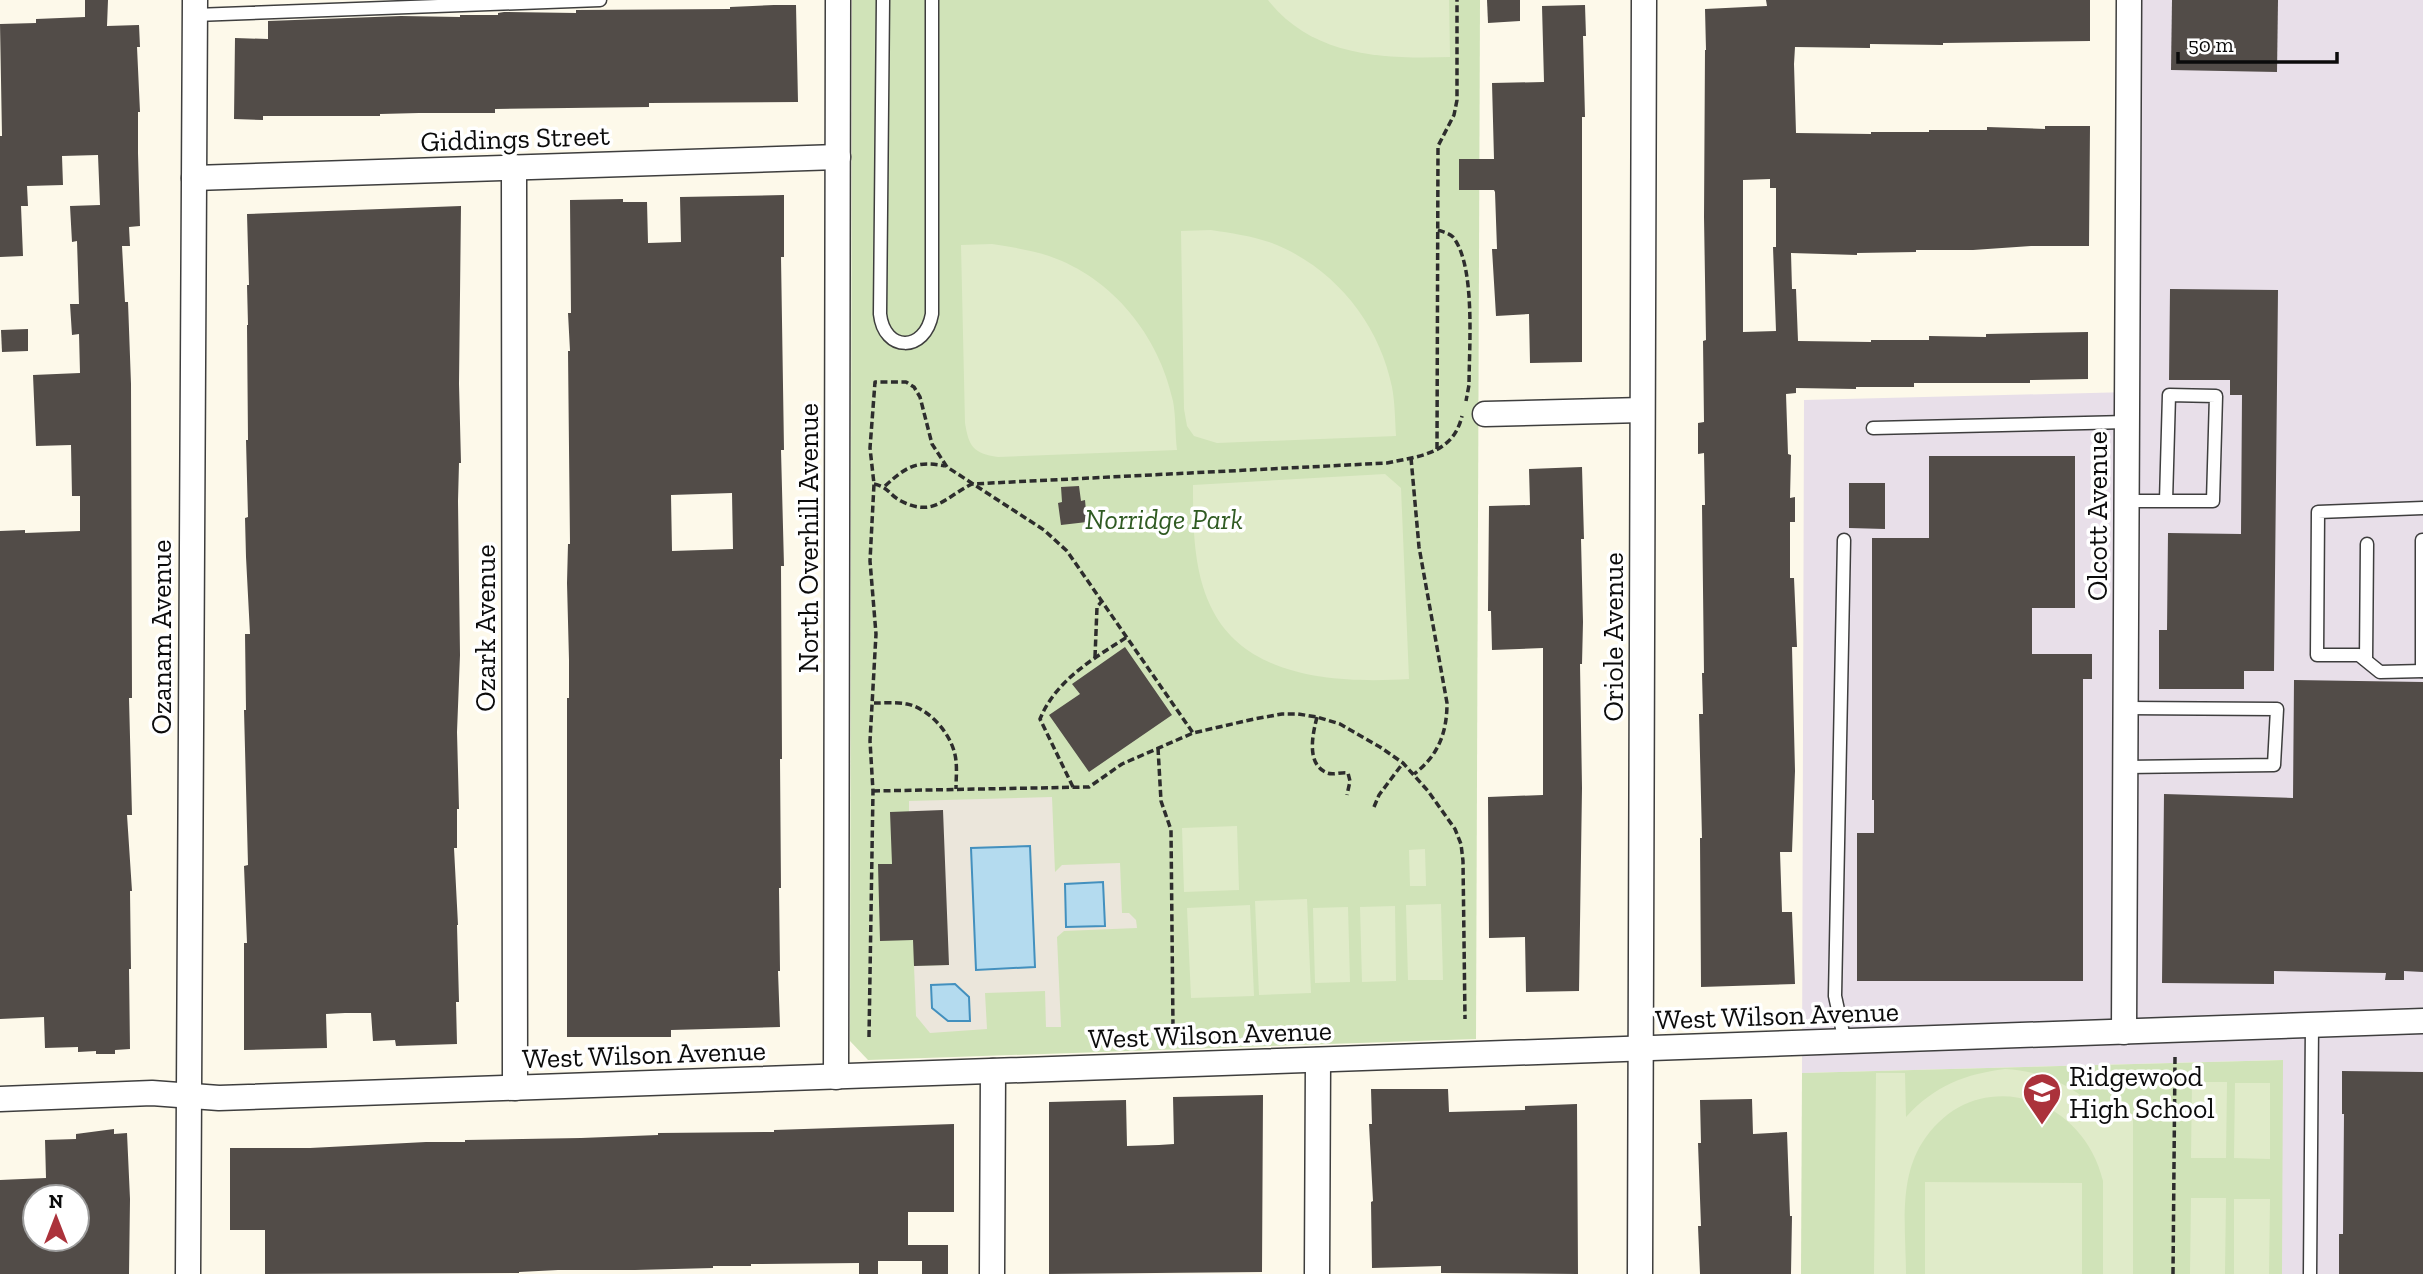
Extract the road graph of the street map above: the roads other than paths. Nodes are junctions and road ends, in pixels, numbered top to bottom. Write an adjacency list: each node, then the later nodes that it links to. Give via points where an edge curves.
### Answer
1 (600, 0): 7 (lane)
2 (838, 0): 8 (street, North Overhill Avenue)
3 (883, 0): 4 (lane, via 880,314 886,334 906,342 926,334 932,314)
4 (932, 0)
5 (1644, 0): 11 (street, Oriole Avenue)
6 (2129, 0): 13 (street, Olcott Avenue)
7 (195, 8): 10 (street, Ozanam Avenue)
8 (838, 157): 9 (street, Giddings Street); 32 (street, North Overhill Avenue)
9 (514, 167): 10 (street, Giddings Street); 33 (street, Ozark Avenue)
10 (194, 178): 34 (street, Ozanam Avenue)
11 (1642, 410): 12 (street); 29 (street, Oriole Avenue)
12 (1485, 414)
13 (2127, 422): 14 (lane); 15 (street, Olcott Avenue)
14 (1873, 428)
15 (2127, 501): 16 (lane); 23 (street, Olcott Avenue)
16 (2166, 501): 16 (lane, via 2213,501 2216,396 2169,396)
17 (2423, 508): 21 (lane, via 2318,512 2317,656 2359,655)
18 (1844, 540): 28 (lane, via 1835,996)
19 (2422, 540): 22 (lane)
20 (2367, 544): 21 (lane)
21 (2366, 660): 22 (lane, via 2380,672)
22 (2422, 671)
23 (2126, 708): 24 (street, Olcott Avenue); 24 (lane, via 2277,709 2274,765)
24 (2126, 767): 27 (street, Olcott Avenue)
25 (2423, 1021): 26 (street, West Wilson Avenue)
26 (2312, 1025): 27 (street, West Wilson Avenue); 40 (lane)
27 (2124, 1032): 28 (street, West Wilson Avenue)
28 (1845, 1042): 29 (street, West Wilson Avenue)
29 (1642, 1049): 30 (street, West Wilson Avenue); 39 (street, Oriole Avenue)
30 (1318, 1060): 31 (street, West Wilson Avenue); 38 (street)
31 (993, 1071): 32 (street, West Wilson Avenue); 37 (street)
32 (836, 1077): 33 (street, West Wilson Avenue)
33 (515, 1087): 34 (street, West Wilson Avenue, via 219,1098)
34 (188, 1095): 35 (street, West Wilson Avenue); 36 (street, Ozanam Avenue)
35 (0, 1098)
36 (188, 1274)
37 (992, 1274)
38 (1317, 1274)
39 (1640, 1274)
40 (2310, 1274)

